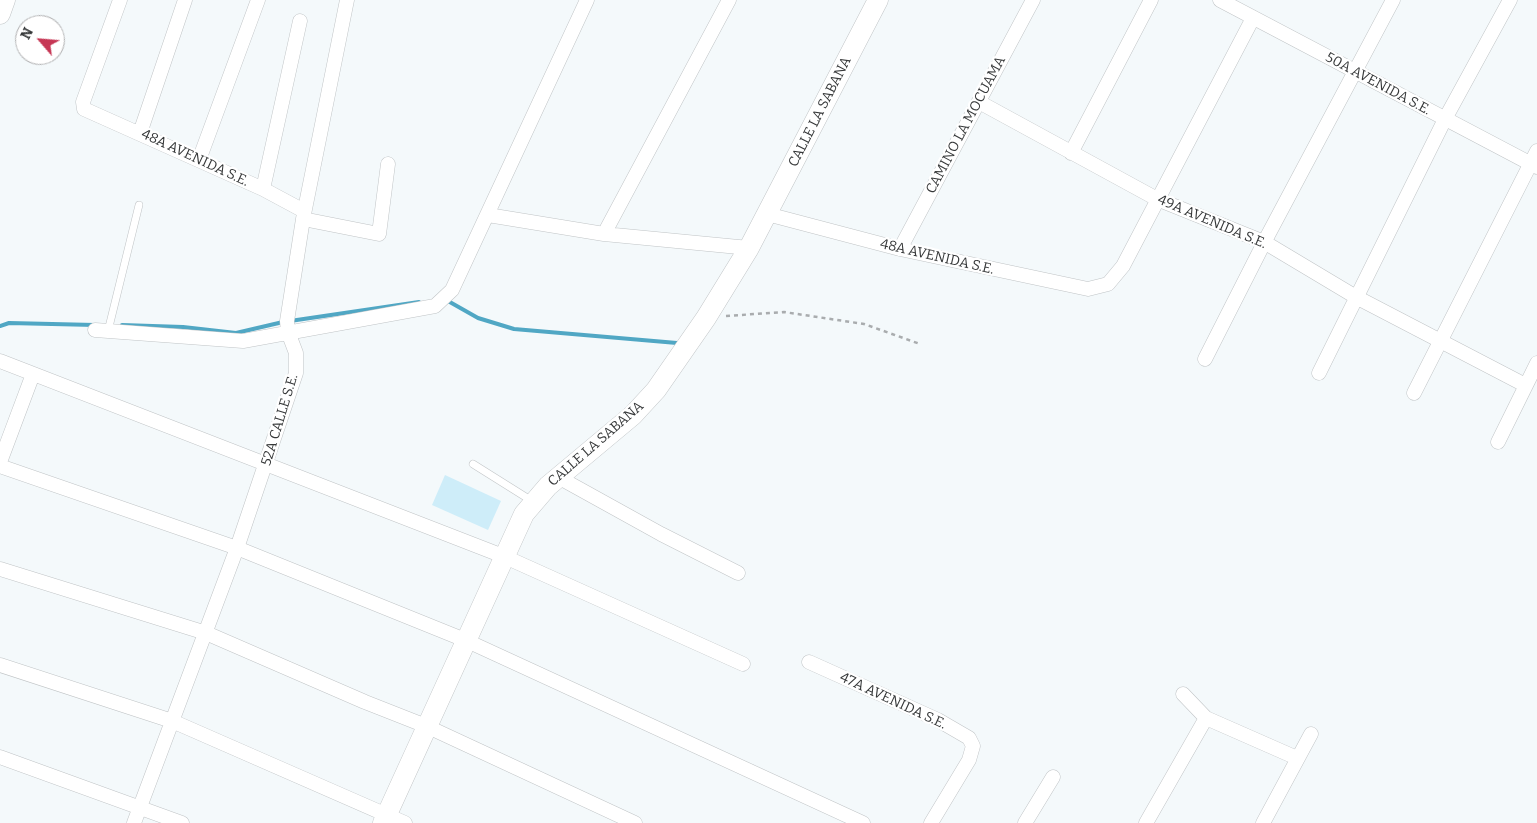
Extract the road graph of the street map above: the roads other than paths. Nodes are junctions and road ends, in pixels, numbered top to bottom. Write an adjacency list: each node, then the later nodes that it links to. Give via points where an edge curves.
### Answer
1 (5, 0): 14 (street)
2 (120, 0): 20 (street, 48A AVENIDA S.E., via 83,102 84,109)
3 (185, 0): 20 (street)
4 (258, 0): 22 (street)
5 (346, 0): 29 (street, 52A CALLE S.E.)
6 (587, 0): 30 (street)
7 (729, 0): 31 (street)
8 (878, 0): 28 (street, CALLE LA SABANA)
9 (1033, 0): 18 (street, CAMINO LA MOCUAMA)
10 (1152, 0): 21 (street)
11 (1220, 0): 15 (street, 50A AVENIDA S.E.)
12 (1393, 0): 17 (street)
13 (1510, 0): 19 (street)
14 (0, 14)
15 (1253, 18): 17 (street, 50A AVENIDA S.E.); 26 (street)
16 (300, 21): 25 (street)
17 (1355, 71): 19 (street, 50A AVENIDA S.E.); 32 (street)
18 (979, 102): 21 (street, 49A AVENIDA S.E.); 34 (street, CAMINO LA MOCUAMA)
19 (1445, 119): 23 (street, 50A AVENIDA S.E.); 35 (street)
20 (140, 133): 22 (street, 48A AVENIDA S.E.)
21 (1071, 153): 26 (street, 49A AVENIDA S.E.)
22 (199, 160): 25 (street, 48A AVENIDA S.E.)
23 (1535, 161): 38 (street)
24 (388, 164): 29 (street, 48A AVENIDA S.E., via 379,234)
25 (263, 189): 29 (street, 48A AVENIDA S.E.)
26 (1157, 199): 32 (street, 49A AVENIDA S.E.); 34 (street, 48A AVENIDA S.E., via 1123,266 1108,284 1088,289)
27 (139, 205): 36 (lane)
28 (767, 214): 33 (street, CALLE LA SABANA); 34 (street, 48A AVENIDA S.E.)
29 (303, 215): 37 (street, 52A CALLE S.E.)
30 (488, 215): 31 (street); 37 (street, via 452,290 435,306)
31 (604, 234): 33 (street)
32 (1264, 242): 35 (street, 49A AVENIDA S.E.); 39 (street)
33 (749, 248): 51 (street, CALLE LA SABANA, via 656,390 633,415)
34 (900, 249)
35 (1356, 297): 38 (street, 49A AVENIDA S.E.); 42 (street)
36 (101, 330): 37 (street, via 243,342)
37 (288, 332): 50 (street, 52A CALLE S.E., via 296,353 296,373)
38 (1440, 342): 44 (street, 49A AVENIDA S.E.); 45 (street)
39 (1205, 359)
40 (0, 361): 43 (street)
41 (1537, 363): 44 (street)
42 (1319, 373)
43 (33, 374): 47 (street); 50 (street)
44 (1525, 385): 46 (street)
45 (1414, 393)
46 (1498, 442)
47 (0, 462)
48 (473, 464): 52 (lane)
49 (0, 466): 53 (street)
50 (266, 466): 53 (street, 52A CALLE S.E.); 54 (street)
51 (558, 477): 52 (street, CALLE LA SABANA); 56 (street)
52 (533, 502): 54 (street, CALLE LA SABANA)
53 (237, 548): 57 (street, 52A CALLE S.E.); 58 (street)
54 (503, 556): 58 (street, CALLE LA SABANA); 60 (street)
55 (0, 569): 57 (street)
56 (738, 573)
57 (206, 633): 64 (street, 52A CALLE S.E.); 65 (street)
58 (465, 640): 65 (street, CALLE LA SABANA); 76 (street)
59 (809, 662): 77 (street, 47A AVENIDA S.E., via 938,720 969,738 973,746 969,760)
60 (742, 664)
61 (0, 665): 64 (street)
62 (1183, 694): 63 (street)
63 (1206, 718): 68 (street); 79 (street)
64 (172, 721): 70 (street, 52A CALLE S.E.); 71 (street)
65 (426, 726): 71 (street, CALLE LA SABANA); 72 (street)
66 (1311, 734): 68 (street)
67 (0, 757): 70 (street)
68 (1297, 758): 80 (street)
69 (1053, 777): 78 (street)
70 (140, 806): 73 (street, 52A CALLE S.E.); 74 (street)
71 (384, 819): 75 (street)
72 (632, 822)
73 (134, 823)
74 (182, 823)
75 (404, 823)
76 (863, 823)
77 (931, 823)
78 (1025, 823)
79 (1146, 823)
80 (1263, 823)

